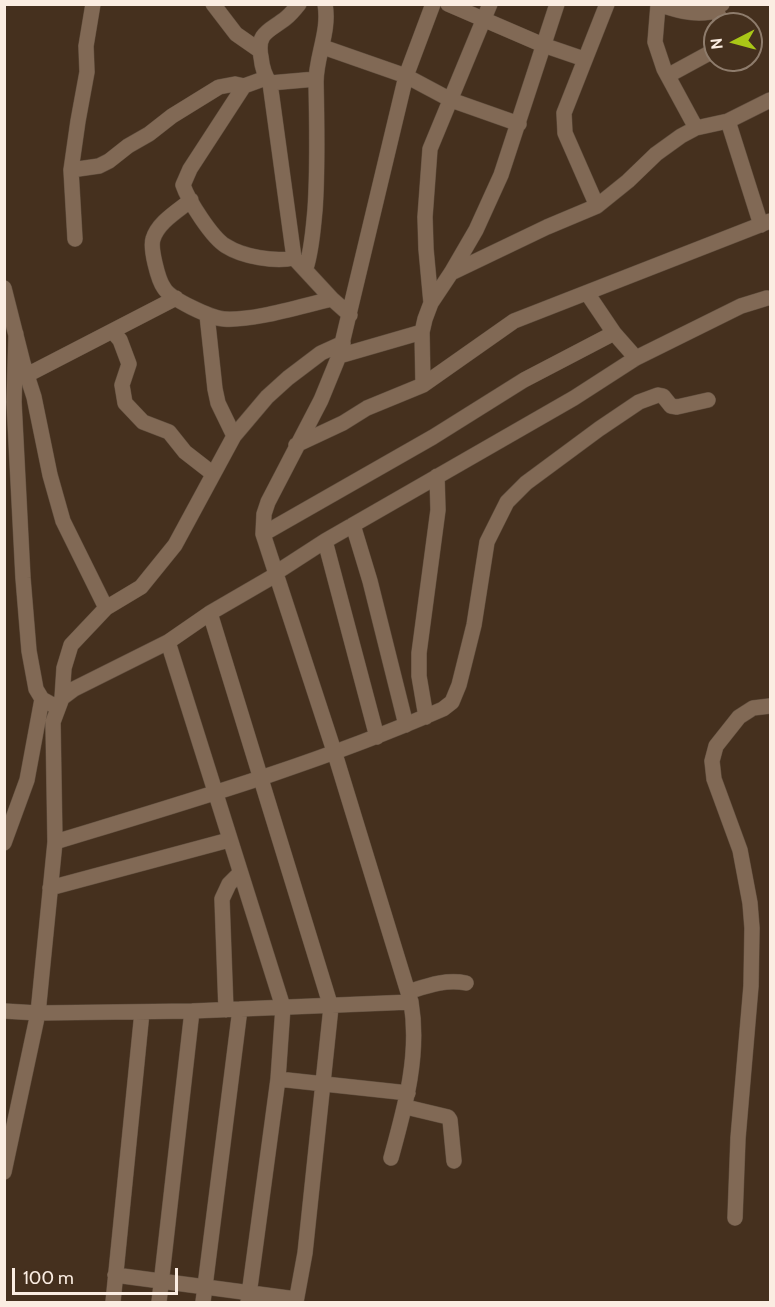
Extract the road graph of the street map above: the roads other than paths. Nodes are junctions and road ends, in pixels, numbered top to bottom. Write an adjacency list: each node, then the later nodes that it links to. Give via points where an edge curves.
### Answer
1 (93, 4): 28 (street)
2 (213, 4): 15 (street, via 236,34)
3 (299, 4): 15 (street, via 265,32)
4 (325, 4): 14 (street)
5 (433, 4): 19 (street)
6 (448, 4): 12 (street)
7 (490, 4): 12 (street)
8 (556, 4): 13 (street)
9 (607, 4): 17 (street)
10 (658, 5): 11 (street, via 702,13); 18 (street, via 655,42)
11 (717, 5)
12 (483, 20): 13 (street); 23 (street)
13 (543, 45): 17 (street); 26 (street)
14 (323, 47): 19 (street); 20 (street)
15 (259, 50): 21 (street)
16 (703, 57): 18 (street)
17 (584, 59): 30 (street, via 564,112 564,122 565,133)
18 (669, 75): 27 (street)
19 (406, 76): 23 (street); 42 (street)
20 (316, 79): 21 (street); 33 (street, via 317,185 310,254)
21 (268, 80): 22 (street); 33 (street)
22 (244, 86): 28 (street, via 219,87 109,161); 29 (street, via 184,180)
23 (451, 100): 26 (street); 40 (street, via 430,149 425,217)
24 (771, 100): 25 (street)
25 (728, 121): 27 (street); 31 (street)
26 (519, 124): 34 (street, via 476,230)
27 (696, 128): 30 (street, via 656,154)
28 (71, 170): 32 (street)
29 (191, 200): 33 (street, via 224,245 265,258); 37 (street, via 160,225 153,239 163,288)
30 (597, 206): 34 (street)
31 (766, 223): 36 (street)
32 (75, 239)
33 (300, 263): 39 (street)
34 (451, 273): 40 (street)
35 (4, 288): 46 (street)
36 (587, 293): 45 (street); 50 (street, via 514,321)
37 (176, 298): 41 (street); 43 (street)
38 (767, 298): 48 (street, via 741,306)
39 (332, 299): 41 (street, via 248,317 223,319); 42 (street)
40 (431, 303): 44 (street)
41 (207, 315): 52 (street, via 218,403)
42 (350, 315): 47 (street)
43 (113, 332): 49 (street); 54 (street, via 129,364 122,385 125,404 143,422 168,432 185,452)
44 (422, 332): 47 (street); 50 (street)
45 (614, 333): 48 (street); 57 (street, via 524,380)
46 (16, 334): 49 (street); 63 (street, via 14,402 23,578 29,651 36,689)
47 (341, 350): 52 (street, via 321,354 288,378); 53 (street, via 321,400)
48 (636, 358): 55 (street)
49 (27, 375): 60 (street, via 63,521)
50 (423, 385): 53 (street, via 367,408)
51 (708, 400): 66 (street, via 677,407 658,395 639,402 526,483 507,502 487,542 474,625 456,695 443,709)
52 (234, 436): 54 (street)
53 (296, 445): 57 (street, via 268,502)
54 (212, 473): 60 (street, via 175,545 141,587)
55 (437, 476): 56 (street); 66 (street, via 438,510 419,653)
56 (353, 525): 58 (street); 67 (street)
57 (263, 534): 59 (street)
58 (325, 541): 59 (street); 68 (street)
59 (274, 574): 61 (street); 69 (street)
60 (106, 608): 64 (street, via 67,653)
61 (210, 612): 62 (street); 70 (street)
62 (168, 642): 64 (street, via 74,689); 71 (street)
63 (42, 699): 64 (street); 74 (street, via 27,780)
64 (60, 703): 73 (street, via 52,741)
65 (771, 706): 92 (street, via 753,708 740,717 716,746 712,761 714,779 740,850 752,928)
66 (426, 717): 67 (street)
67 (406, 725): 68 (street)
68 (377, 737): 69 (street)
69 (335, 754): 70 (street); 78 (street)
70 (262, 779): 71 (street); 79 (street)
71 (216, 793): 72 (street); 73 (street)
72 (229, 840): 75 (street); 76 (street)
73 (55, 842): 76 (street)
74 (4, 843)
75 (240, 873): 80 (street); 81 (street, via 222,899)
76 (50, 888): 85 (street)
77 (466, 983): 78 (street, via 440,982)
78 (409, 997): 79 (street); 88 (street, via 414,1047)
79 (331, 1006): 80 (street); 87 (street)
80 (283, 1007): 81 (street); 86 (street)
81 (233, 1010): 83 (street); 95 (street)
82 (4, 1011): 85 (street)
83 (192, 1011): 84 (street); 94 (street)
84 (142, 1012): 85 (street); 93 (street)
85 (38, 1013): 91 (street)
86 (278, 1079): 87 (street); 96 (street)
87 (324, 1085): 88 (street); 97 (street)
88 (407, 1100): 89 (street); 90 (street, via 448,1117)
89 (391, 1158)
90 (454, 1161)
91 (4, 1172)
92 (735, 1218)
93 (115, 1275): 94 (street); 98 (street)
94 (161, 1281): 95 (street); 99 (street)
95 (204, 1286): 96 (street); 100 (street)
96 (248, 1297): 97 (street)
97 (296, 1301)
98 (113, 1302)
99 (159, 1302)
100 (203, 1302)

